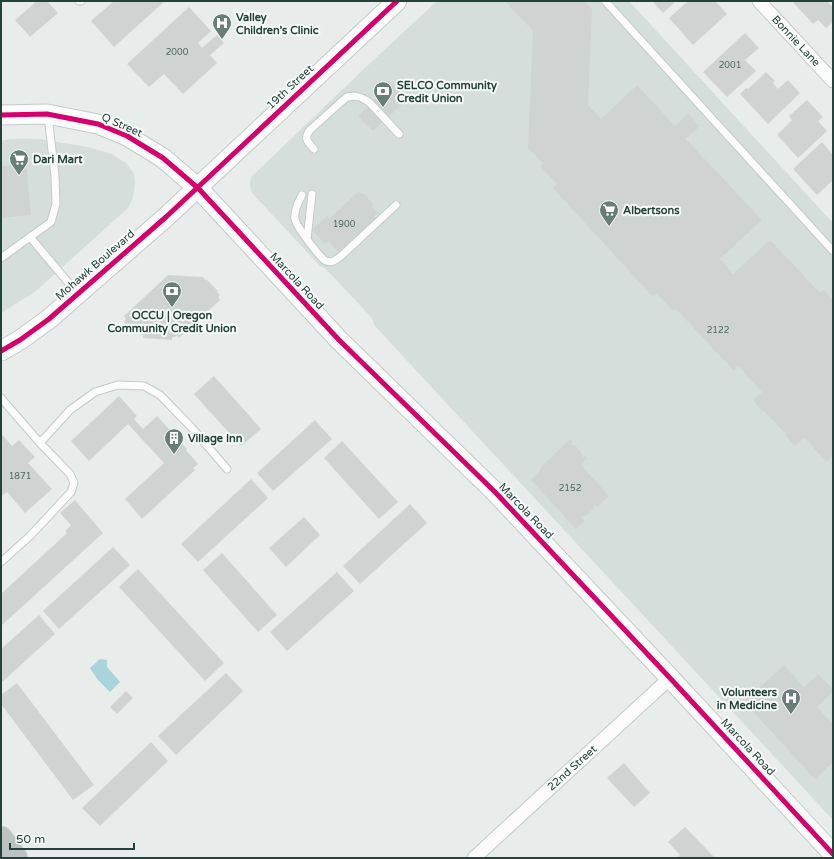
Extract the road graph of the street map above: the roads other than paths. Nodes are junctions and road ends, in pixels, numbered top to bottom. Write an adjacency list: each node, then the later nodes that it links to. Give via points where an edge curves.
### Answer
1 (397, 1): 9 (main road, 19th Street)
2 (605, 1): 15 (lane)
3 (759, 1): 4 (street, Bonnie Lane)
4 (833, 81)
5 (47, 114): 6 (main road, Q Street); 9 (main road, Q Street, via 98,124 128,136 163,158); 13 (lane, via 56,204 51,222)
6 (1, 115)
7 (399, 134): 8 (lane, via 369,102 355,96 347,97 307,134 307,141)
8 (314, 148)
9 (198, 188): 17 (main road, Mohawk Boulevard); 23 (main road, Marcola Road, via 339,340 481,478)
10 (312, 194): 14 (lane)
11 (302, 195): 14 (lane, via 295,213 296,221)
12 (396, 205): 14 (lane, via 335,261 326,261 322,258)
13 (30, 237): 16 (lane); 17 (lane)
14 (308, 239)
15 (833, 251)
16 (1, 258)
17 (78, 294): 18 (main road, Mohawk Boulevard, via 49,319)
18 (1, 351)
19 (1, 398): 20 (lane)
20 (40, 443): 21 (lane, via 70,410 95,392 118,385 144,386 160,395); 22 (lane, via 70,474 74,483 71,492 30,536)
21 (227, 469)
22 (1, 562)
23 (670, 678): 25 (main road, Marcola Road); 27 (street, 22nd Street)
24 (1, 838): 26 (highway)
25 (833, 854)
26 (16, 858)
27 (474, 858)

